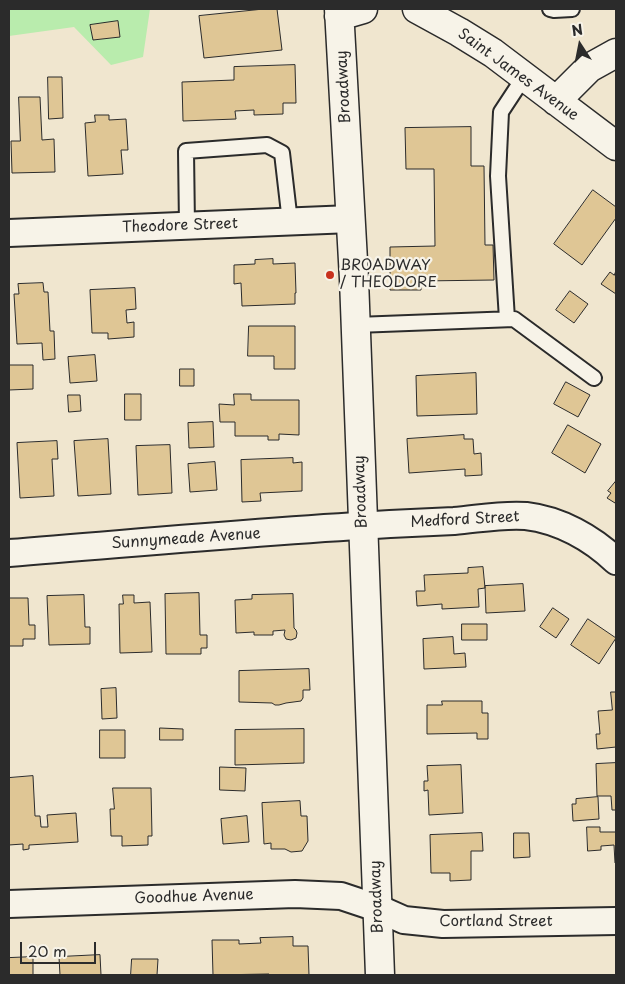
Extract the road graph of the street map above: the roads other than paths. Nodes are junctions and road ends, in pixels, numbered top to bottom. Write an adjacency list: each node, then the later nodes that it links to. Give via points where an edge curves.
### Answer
1 (417, 9): 6 (main road, Saint James Avenue, via 493,53)
2 (550, 9): 3 (lane)
3 (572, 9)
4 (346, 11): 9 (main road, Broadway)
5 (616, 53): 7 (main road, via 589,68)
6 (524, 77): 7 (main road, Saint James Avenue); 13 (lane, via 501,112 498,176)
7 (556, 101): 8 (main road, Saint James Avenue)
8 (616, 146)
9 (351, 219): 10 (street, Theodore Street); 14 (main road, Broadway)
10 (290, 222): 11 (street, Theodore Street); 11 (lane, via 282,153 267,145 186,151)
11 (187, 226): 12 (street, Theodore Street)
12 (9, 233)
13 (507, 319): 14 (lane); 15 (lane, via 514,319)
14 (356, 325): 16 (main road, Broadway)
15 (594, 378)
16 (363, 526): 17 (street, Sunnymeade Avenue); 18 (street, Medford Street, via 527,516 569,528 603,548); 20 (main road, Broadway)
17 (9, 553)
18 (616, 561)
19 (9, 904): 20 (street, Goodhue Avenue, via 295,894 341,896)
20 (377, 908): 21 (street, Cortland Street, via 404,920 443,924); 22 (main road, Broadway)
21 (616, 921)
22 (380, 975)

